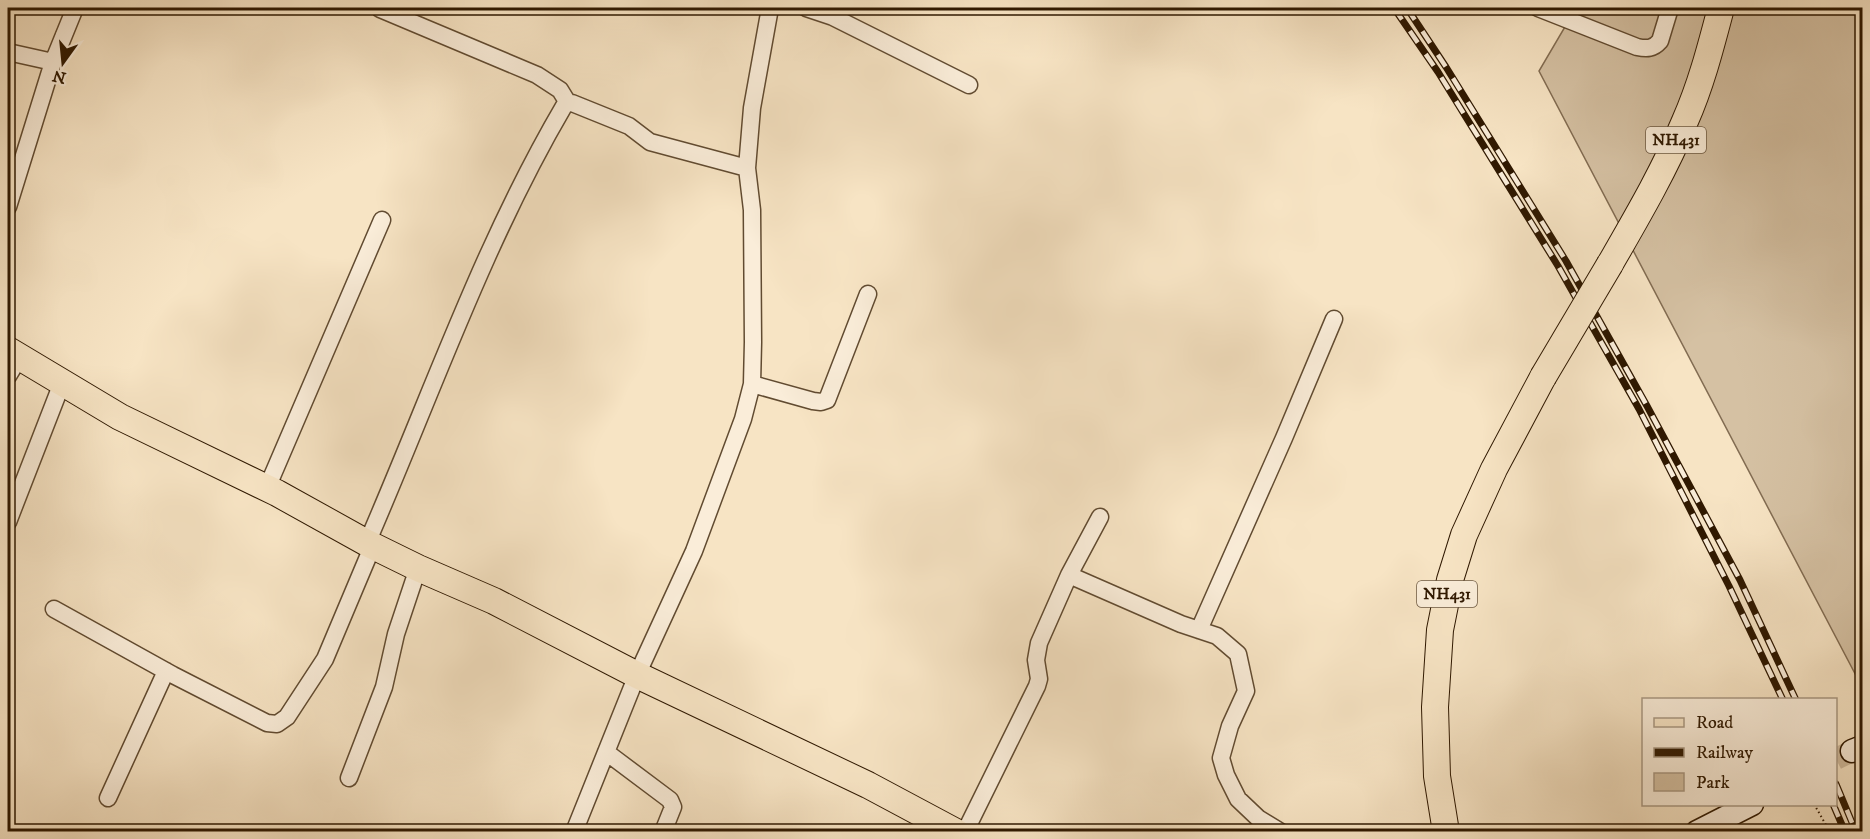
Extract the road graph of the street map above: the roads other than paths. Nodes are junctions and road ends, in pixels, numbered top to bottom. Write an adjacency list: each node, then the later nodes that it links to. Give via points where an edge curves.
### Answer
1 (75, 8): 9 (street)
2 (770, 8): 12 (street, via 752,108)
3 (806, 8): 10 (street, via 842,21)
4 (1538, 8): 5 (street, via 1648,49 1660,41)
5 (1670, 8)
6 (1721, 8): 40 (main road, NH431, bridge, via 1686,120 1652,192 1543,376 1464,535 1440,630 1435,707 1437,776)
7 (380, 9): 11 (street, via 537,75 560,90)
8 (8, 52): 9 (street)
9 (53, 62): 13 (street)
10 (969, 85)
11 (568, 103): 12 (street, via 629,126 650,142); 23 (street, via 521,184 465,305)
12 (747, 168): 19 (street, via 752,210)
13 (8, 207)
14 (382, 220): 20 (street)
15 (868, 294): 19 (street, via 827,400 813,401)
16 (1334, 318): 27 (street)
17 (11, 361): 18 (main road)
18 (62, 383): 20 (main road, via 120,417); 22 (street)
19 (752, 384): 29 (street, via 694,551)
20 (267, 488): 23 (main road)
21 (1100, 517): 25 (street)
22 (8, 522)
23 (370, 544): 24 (main road); 28 (street, via 325,659 282,721 267,723)
24 (418, 568): 29 (main road, via 494,601); 31 (street, via 396,634 384,687)
25 (1069, 575): 27 (street); 38 (street, via 1039,643 1037,686)
26 (54, 609): 28 (street)
27 (1199, 630): 34 (street, via 1217,636 1238,654 1242,665 1246,691 1221,758 1238,800)
28 (166, 671): 32 (street)
29 (637, 675): 30 (street); 37 (main road)
30 (606, 752): 35 (street); 36 (street, via 670,800 673,807)
31 (349, 778)
32 (108, 798)
33 (1748, 806): 41 (street)
34 (1254, 825): 39 (street)
35 (574, 831)
36 (663, 831)
37 (956, 831)
38 (965, 831)
39 (1281, 831)
40 (1446, 831)
41 (1697, 831)

